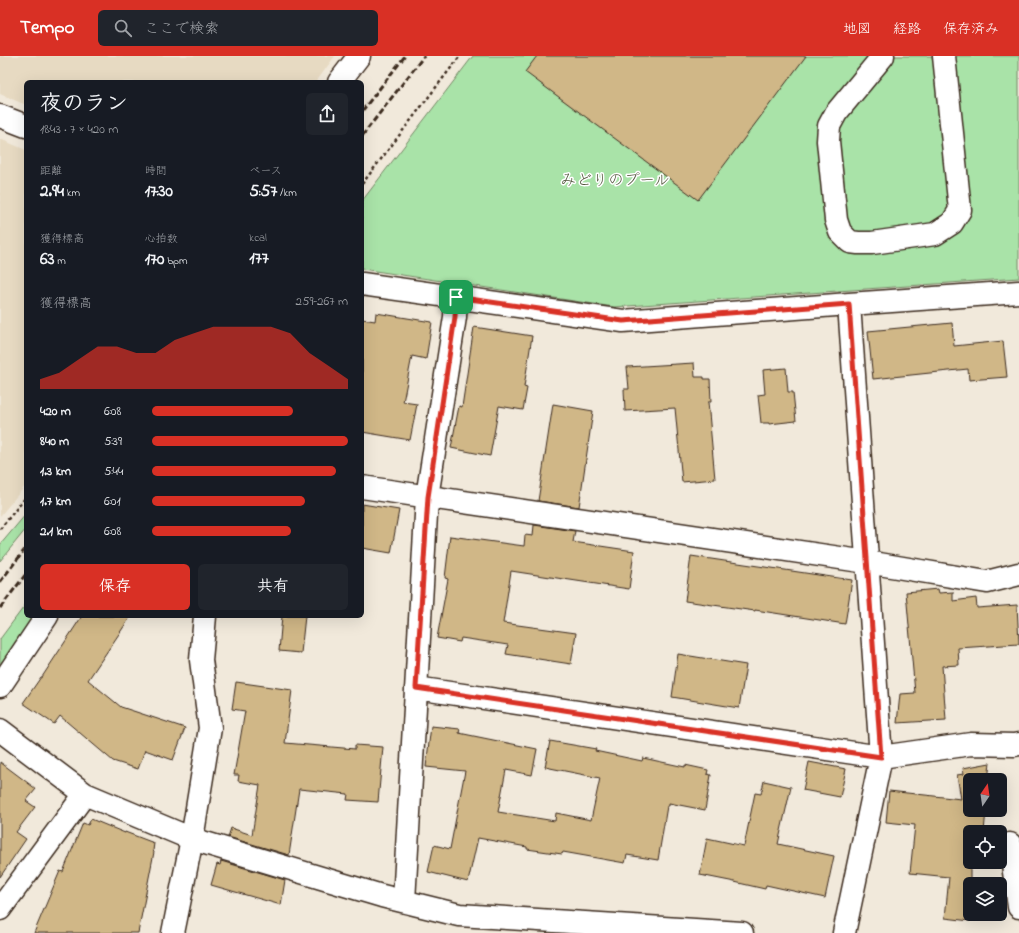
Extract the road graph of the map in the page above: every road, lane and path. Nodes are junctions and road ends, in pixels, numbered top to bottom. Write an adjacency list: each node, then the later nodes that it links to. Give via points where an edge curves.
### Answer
1 (359, 56): 5 (street)
2 (460, 56): 8 (path)
3 (883, 56): 4 (street, via 836,113 829,126 828,141 836,220 840,232 850,242 872,243 935,234 952,223 960,210)
4 (944, 56)
5 (341, 80)
6 (0, 116): 7 (street)
7 (24, 125)
8 (364, 181)
9 (364, 284): 11 (street)
10 (1019, 292): 12 (street)
11 (456, 297): 12 (street, via 623,321); 14 (street)
12 (849, 304): 17 (street)
13 (364, 487): 14 (street)
14 (428, 497): 17 (street); 22 (street)
15 (24, 500): 16 (path)
16 (0, 528)
17 (867, 562): 18 (street, via 987,582); 25 (street)
18 (1019, 574)
19 (46, 618): 21 (street)
20 (205, 618): 27 (street, via 201,660 210,728)
21 (0, 686)
22 (416, 688): 25 (street); 29 (street)
23 (0, 730): 26 (street)
24 (1019, 744): 25 (street, via 971,744)
25 (881, 757): 34 (street)
26 (85, 794): 27 (street); 31 (street)
27 (192, 839): 29 (street); 32 (street)
28 (1010, 844): 30 (street)
29 (404, 901): 33 (street, via 459,915)
30 (1019, 907)
31 (0, 908)
32 (173, 933)
33 (742, 933)
34 (844, 933)

